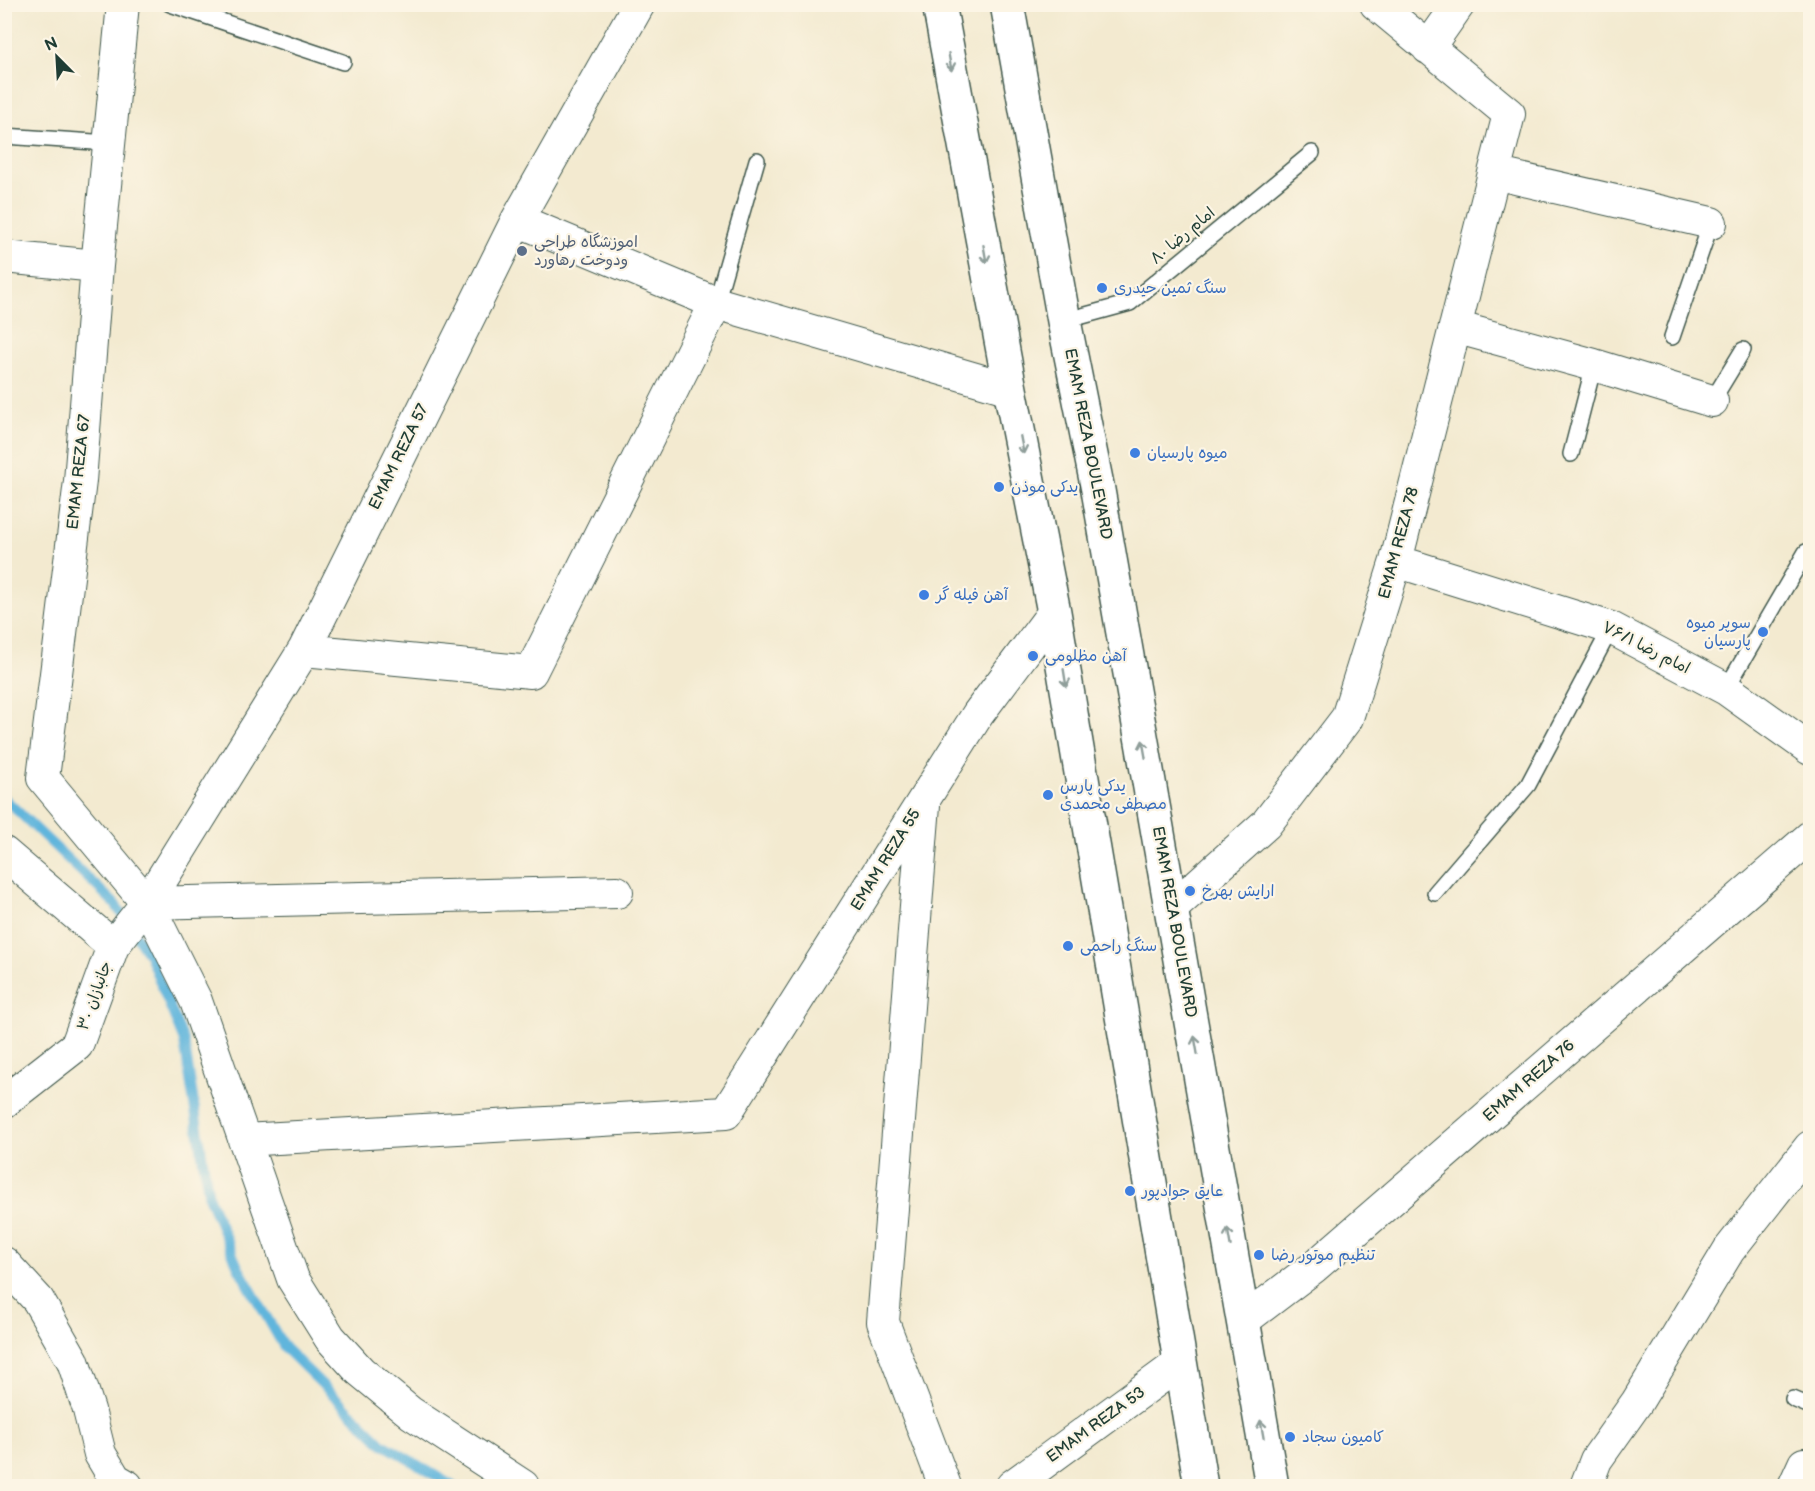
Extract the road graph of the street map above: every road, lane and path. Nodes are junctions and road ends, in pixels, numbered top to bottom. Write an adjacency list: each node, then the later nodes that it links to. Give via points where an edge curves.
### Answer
1 (123, 4): 11 (street, EMAM REZA 67)
2 (170, 4): 9 (lane)
3 (639, 4): 15 (street, EMAM REZA 57)
4 (939, 4): 25 (main road, one-way to 25)
5 (1007, 4): 20 (main road, EMAM REZA BOULEVARD)
6 (1376, 4): 8 (street)
7 (1459, 4): 8 (street)
8 (1428, 48): 14 (street, EMAM REZA 78, via 1509,114)
9 (343, 62)
10 (4, 136): 11 (lane)
11 (109, 143): 18 (street, EMAM REZA 67)
12 (1312, 153): 20 (lane, امام رضا ۸۰, via 1130,303)
13 (757, 160): 19 (lane)
14 (1494, 173): 16 (street); 21 (street, EMAM REZA 78)
15 (517, 220): 19 (street); 32 (street, EMAM REZA 57)
16 (1711, 223): 22 (lane)
17 (4, 257): 18 (street)
18 (97, 266): 40 (street, EMAM REZA 67, via 80,481 43,778)
19 (716, 303): 25 (street); 32 (street, via 531,672)
20 (1064, 321): 41 (main road, EMAM REZA BOULEVARD, one-way to 20)
21 (1455, 327): 24 (street); 29 (street, EMAM REZA 78)
22 (1672, 337)
23 (1743, 350): 26 (lane)
24 (1594, 365): 26 (street); 27 (lane)
25 (1010, 389): 30 (main road, one-way to 30)
26 (1712, 401)
27 (1571, 454)
28 (1806, 552): 33 (lane)
29 (1396, 561): 31 (street, امام رضا ۷۶/۱); 41 (street, EMAM REZA 78, via 1347,718 1266,824)
30 (1054, 612): 35 (street, EMAM REZA 55, via 978,714); 48 (main road, one-way to 48)
31 (1611, 628): 33 (street, امام رضا ۷۶/۱); 39 (lane, via 1528,785)
32 (304, 650): 40 (street, EMAM REZA 57)
33 (1725, 690): 34 (street, امام رضا ۷۶/۱)
34 (1810, 749)
35 (925, 799): 44 (street, EMAM REZA 55, via 726,1113); 53 (street, via 883,1322)
36 (1810, 837): 47 (street, EMAM REZA 76, via 1314,1268)
37 (4, 854): 42 (street)
38 (616, 892): 40 (street)
39 (1435, 893)
40 (147, 903): 42 (street, جانبازان ۳۰); 44 (street, EMAM REZA 67, via 196,1001)
41 (1172, 908): 47 (main road, EMAM REZA BOULEVARD, one-way to 41)
42 (113, 946): 43 (street, جانبازان ۳۰, via 77,1045)
43 (4, 1102)
44 (244, 1140): 52 (street, EMAM REZA 67, via 293,1279 330,1338 360,1371 411,1413)
45 (1810, 1148): 57 (street, via 1729,1250 1637,1402 1596,1460)
46 (8, 1272): 51 (street, via 38,1300 73,1361 100,1454)
47 (1244, 1320): 56 (main road, EMAM REZA BOULEVARD, one-way to 47)
48 (1180, 1363): 54 (street, EMAM REZA 53); 55 (main road)
49 (1793, 1399): 50 (lane)
50 (1810, 1406)
51 (119, 1484)
52 (524, 1486)
53 (945, 1486)
54 (1012, 1486)
55 (1201, 1486)
56 (1272, 1486)
57 (1586, 1486)

